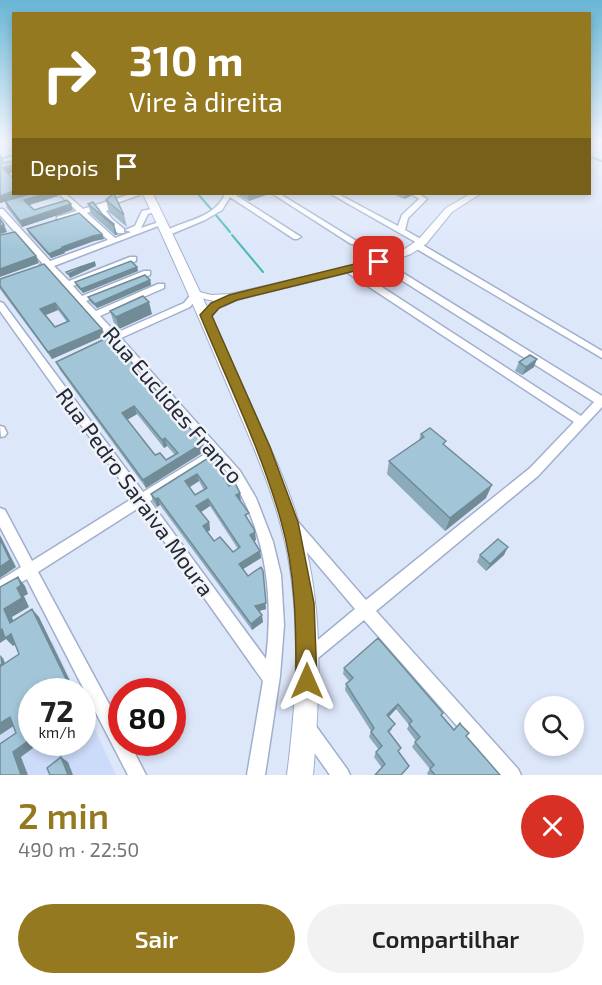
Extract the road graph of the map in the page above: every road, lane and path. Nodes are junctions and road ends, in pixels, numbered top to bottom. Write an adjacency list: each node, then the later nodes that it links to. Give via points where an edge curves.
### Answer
1 (63, 195): 13 (street)
2 (148, 195): 14 (highway)
3 (229, 195): 16 (street, via 226,203 206,217)
4 (231, 195): 20 (street)
5 (278, 195): 22 (street)
6 (336, 195): 18 (street)
7 (417, 195): 18 (street, via 423,199 405,217)
8 (474, 195): 23 (main road, via 444,214)
9 (135, 196): 13 (street); 14 (street); 14 (street, via 102,211 109,221 125,230 138,227)
10 (10, 203): 11 (street)
11 (0, 206)
12 (0, 211): 19 (street, Rua Euclides Franco)
13 (82, 212): 15 (street); 21 (street)
14 (150, 212): 16 (highway)
15 (50, 222)
16 (164, 228): 21 (street); 31 (highway)
17 (29, 230): 19 (street)
18 (401, 230): 23 (street)
19 (14, 235): 26 (street, Rua Euclides Franco)
20 (297, 237)
21 (114, 241): 26 (street)
22 (354, 242)
23 (420, 244): 25 (main road); 38 (street)
24 (133, 259): 29 (street)
25 (379, 262): 27 (main road); 39 (street)
26 (43, 266): 29 (street, Rua Euclides Franco)
27 (348, 269): 35 (main road); 40 (street)
28 (147, 273): 32 (street)
29 (67, 285): 32 (street, Rua Euclides Franco)
30 (161, 286): 36 (street)
31 (196, 294): 34 (street); 35 (highway); 35 (main road)
32 (80, 300): 36 (street, Rua Euclides Franco)
33 (0, 305): 42 (street, Rua Pedro Saraiva Moura, via 49,367)
34 (187, 305): 35 (street); 37 (street)
35 (210, 305): 44 (highway)
36 (95, 315): 37 (street, Rua Euclides Franco)
37 (110, 339): 41 (street, Rua Euclides Franco)
38 (602, 355)
39 (601, 401): 40 (street)
40 (582, 422): 47 (street, via 534,472)
41 (218, 452): 42 (street); 49 (street, Rua Euclides Franco, via 245,487 274,575)
42 (140, 499): 45 (street); 49 (street, Rua Pedro Saraiva Moura)
43 (0, 514): 45 (street)
44 (290, 522): 47 (street); 48 (highway, via 305,603)
45 (29, 569): 46 (street); 51 (street)
46 (0, 588)
47 (365, 610): 48 (street); 55 (street)
48 (307, 658): 50 (highway)
49 (271, 678): 52 (street, Rua Euclides Franco)
50 (306, 726): 53 (highway); 54 (street)
51 (137, 775)
52 (256, 775)
53 (300, 775)
54 (341, 775)
55 (512, 775)

